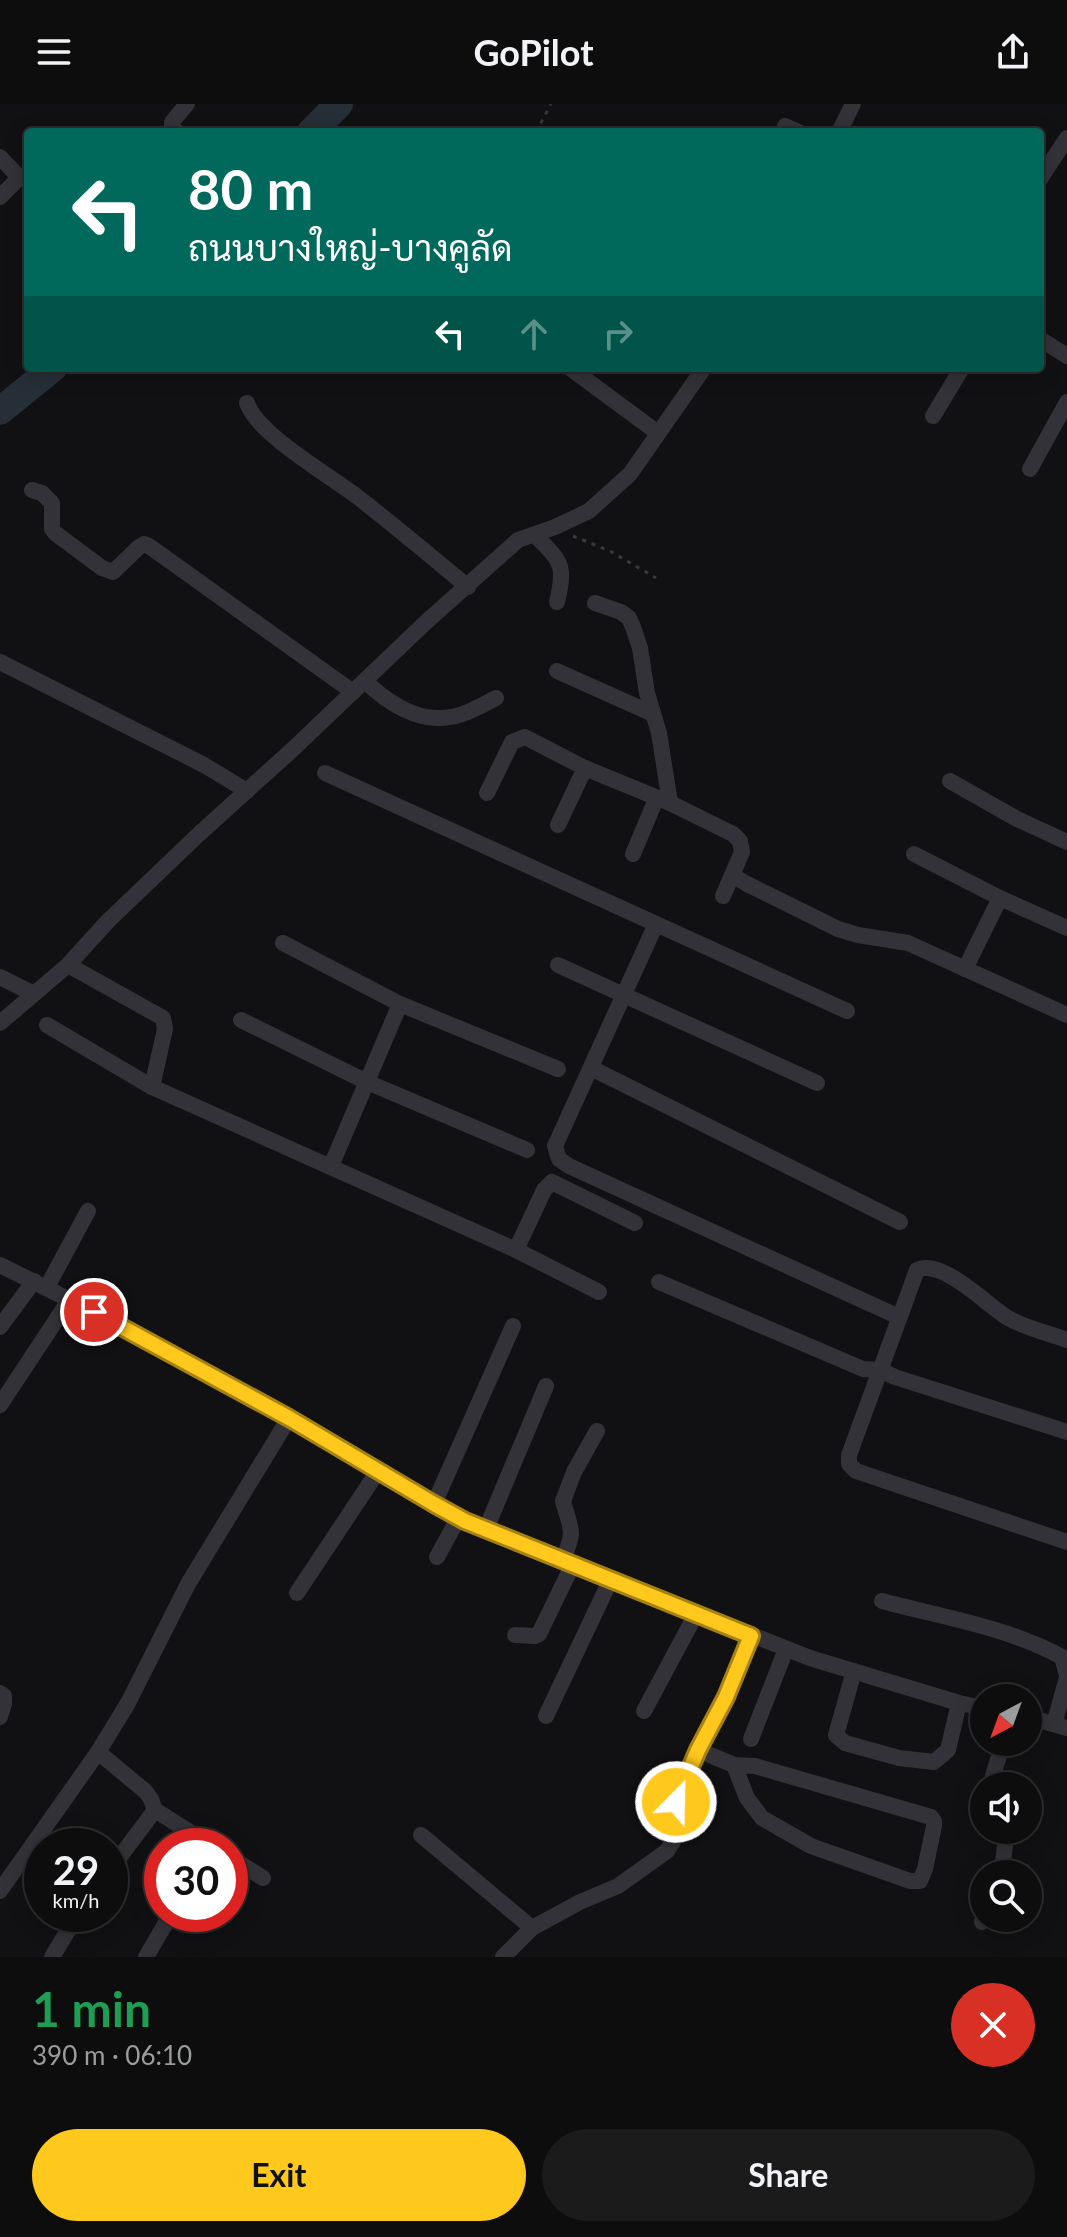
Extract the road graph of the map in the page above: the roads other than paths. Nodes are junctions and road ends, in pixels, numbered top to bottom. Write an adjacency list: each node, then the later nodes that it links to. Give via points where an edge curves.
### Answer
1 (187, 104): 3 (street)
2 (853, 104): 4 (street)
3 (173, 128)
4 (841, 128)
5 (1067, 138): 7 (street)
6 (0, 157): 8 (street, via 18,179)
7 (1044, 173)
8 (0, 197)
9 (1044, 342): 10 (street)
10 (1067, 356)
11 (575, 372): 17 (street)
12 (701, 372): 17 (street)
13 (960, 372): 16 (street)
14 (1067, 402): 18 (street)
15 (247, 403): 21 (street, via 257,421)
16 (933, 416)
17 (658, 433): 20 (street, via 630,474 589,511)
18 (1030, 469)
19 (32, 490): 26 (street, via 52,503 55,533 102,568 113,572 139,547 149,546)
20 (535, 535): 21 (street, via 518,540); 22 (street, via 559,562 563,576)
21 (468, 587): 26 (street)
22 (557, 602)
23 (595, 603): 28 (street, via 629,618)
24 (0, 662): 32 (street)
25 (557, 671): 28 (street)
26 (359, 686): 27 (street, via 418,716 465,714); 32 (street)
27 (496, 698)
28 (653, 714): 34 (street, via 665,766)
29 (585, 768): 33 (street, via 521,737 512,742); 34 (street); 35 (street)
30 (325, 773): 42 (street)
31 (950, 781): 36 (street)
32 (247, 791): 45 (street)
33 (487, 793)
34 (663, 801): 37 (street); 39 (street, via 740,841 742,852)
35 (558, 825)
36 (1067, 842)
37 (633, 854)
38 (914, 854): 41 (street)
39 (732, 875): 40 (street); 47 (street, via 838,929 908,943)
40 (723, 896)
41 (1000, 898): 43 (street); 47 (street)
42 (656, 924): 50 (street); 52 (street)
43 (1067, 928)
44 (283, 943): 51 (street)
45 (68, 965): 49 (street); 61 (street, via 163,1018)
46 (558, 965): 50 (street)
47 (965, 969): 53 (street)
48 (0, 977): 49 (street)
49 (34, 994): 55 (street)
50 (624, 995): 57 (street); 60 (street)
51 (400, 1004): 58 (street); 59 (street)
52 (847, 1011)
53 (1067, 1015)
54 (241, 1020): 59 (street)
55 (0, 1023)
56 (47, 1025): 61 (street)
57 (591, 1068): 65 (street); 73 (street, via 555,1146 559,1159)
58 (558, 1069)
59 (367, 1082): 62 (street); 63 (street)
60 (817, 1083)
61 (152, 1087): 63 (street)
62 (527, 1150)
63 (331, 1166): 67 (street)
64 (88, 1211): 70 (street)
65 (900, 1222)
66 (635, 1223): 67 (street, via 552,1182)
67 (516, 1250): 71 (street)
68 (0, 1265): 70 (street)
69 (659, 1282): 77 (street, via 863,1369)
70 (41, 1284): 72 (street); 75 (street)
71 (599, 1292)
72 (70, 1299): 79 (street); 80 (street)
73 (899, 1317): 76 (street, via 917,1270 932,1268 966,1284 1006,1317); 77 (street)
74 (513, 1326): 84 (street)
75 (0, 1327)
76 (1067, 1340)
77 (880, 1370): 82 (street); 87 (street, via 849,1455 856,1471)
78 (546, 1386): 86 (street)
79 (0, 1405)
80 (289, 1418): 83 (street); 108 (street, via 188,1584)
81 (597, 1431): 89 (street, via 563,1501 572,1525)
82 (1067, 1432)
83 (378, 1471): 84 (street); 91 (street)
84 (434, 1504): 85 (street)
85 (459, 1517): 86 (street); 88 (street)
86 (486, 1529): 89 (street)
87 (1067, 1542)
88 (437, 1557)
89 (568, 1562): 90 (street); 94 (street, via 539,1634)
90 (611, 1579): 93 (street); 103 (street)
91 (297, 1593)
92 (882, 1601): 98 (street, via 1042,1646 1062,1657)
93 (696, 1614): 95 (street); 102 (street)
94 (515, 1635)
95 (751, 1636): 96 (street); 107 (street)
96 (786, 1649): 97 (street); 106 (street)
97 (854, 1671): 100 (street); 100 (street, via 836,1735 845,1743 934,1762 948,1750)
98 (1067, 1676): 105 (street)
99 (0, 1693): 104 (street)
100 (959, 1703): 101 (street)
101 (970, 1705)
102 (644, 1711)
103 (546, 1716)
104 (0, 1717)
105 (1061, 1726)
106 (751, 1739)
107 (698, 1750): 109 (street); 117 (street, via 676,1802 677,1828 667,1851 618,1886)
108 (98, 1752): 110 (street, via 145,1791); 116 (street)
109 (734, 1765): 109 (street, via 755,1766 931,1817 934,1826 920,1881 811,1846 762,1818)
110 (155, 1810): 111 (street); 113 (street)
111 (184, 1828)
112 (421, 1835): 117 (street)
113 (128, 1846)
114 (248, 1868): 115 (street)
115 (263, 1878)
116 (0, 1891)
117 (532, 1928): 122 (street)
118 (67, 1932): 120 (street)
119 (161, 1932): 121 (street)
120 (52, 1957)
121 (146, 1957)
122 (503, 1957)

